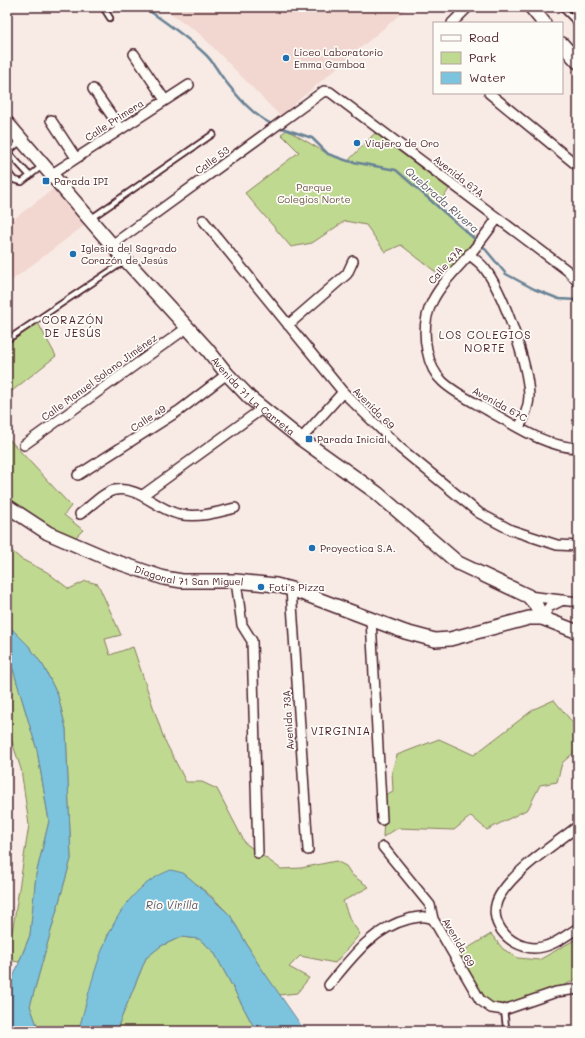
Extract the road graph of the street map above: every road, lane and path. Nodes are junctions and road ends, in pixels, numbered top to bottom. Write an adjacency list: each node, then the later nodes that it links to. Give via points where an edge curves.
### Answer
1 (103, 7): 7 (lane)
2 (468, 7): 8 (street)
3 (531, 7): 9 (street)
4 (561, 7): 10 (lane)
5 (571, 7): 6 (lane)
6 (578, 15)
7 (110, 18)
8 (453, 22)
9 (543, 22)
10 (578, 24)
11 (563, 45): 13 (street)
12 (134, 54): 18 (street)
13 (578, 62)
14 (189, 85): 18 (street, Calle Primera)
15 (93, 89): 21 (street)
16 (324, 91): 32 (street, Avenida 67A, via 336,96); 34 (street, Calle 53)
17 (489, 94): 27 (street)
18 (165, 100): 21 (street, Calle Primera)
19 (51, 120): 25 (street)
20 (7, 123): 23 (street, Avenida 71 La Carreta)
21 (121, 129): 25 (street, Calle Primera)
22 (213, 134): 31 (lane)
23 (22, 140): 24 (lane); 26 (street, Avenida 71 La Carreta)
24 (8, 152): 30 (lane)
25 (76, 158): 29 (street, Calle Primera)
26 (43, 164): 29 (street, Avenida 71 La Carreta); 30 (lane)
27 (578, 166)
28 (7, 171): 30 (lane, via 18,182)
29 (52, 174): 31 (street, Avenida 71 La Carreta)
30 (30, 176)
31 (90, 219): 34 (street, Avenida 71 La Carreta)
32 (498, 219): 35 (street, Calle 47A); 38 (street, Avenida 67A)
33 (203, 220): 41 (street, Avenida 69)
34 (112, 245): 36 (street, Avenida 71 La Carreta)
35 (472, 251): 44 (street, Calle 47A, via 431,301 426,325); 48 (street, via 501,296 527,372 529,397)
36 (126, 260): 42 (street, Avenida 71 La Carreta); 43 (lane)
37 (353, 261): 41 (street, via 347,274)
38 (568, 271): 39 (street); 40 (street, Avenida 67A)
39 (578, 272)
40 (578, 282)
41 (288, 325): 46 (street, Avenida 69)
42 (188, 327): 45 (street, Avenida 71 La Carreta); 50 (street, Calle Manuel Solano Jiménez)
43 (7, 340)
44 (428, 356): 48 (street, Avenida 67C, via 442,381)
45 (227, 374): 47 (street, Avenida 71 La Carreta); 52 (street, Calle 49, via 180,410)
46 (343, 392): 49 (street); 57 (street, Avenida 69, via 400,448 479,513 511,530 557,546)
47 (263, 408): 49 (street, Avenida 71 La Carreta); 53 (street)
48 (519, 428): 51 (street, Avenida 67C, via 560,446)
49 (301, 439): 60 (street, Avenida 71 La Carreta, via 377,493 458,563)
50 (24, 445)
51 (578, 448)
52 (78, 475)
53 (143, 495): 55 (street, via 153,504 177,514 201,516); 56 (street, via 123,490 110,492)
54 (7, 506): 58 (street, Diagonal 71 San Miguel, via 48,533 111,560 158,576 182,581)
55 (235, 508)
56 (80, 514)
57 (578, 546)
58 (236, 581): 59 (street, Diagonal 71 San Miguel); 70 (street, via 242,625 252,642)
59 (291, 589): 64 (street, Diagonal 71 San Miguel); 69 (street, Avenida 73A)
60 (528, 596): 61 (street); 63 (street, Avenida 71 La Carreta)
61 (563, 600): 62 (street); 63 (street, via 549,607)
62 (578, 602)
63 (542, 618): 64 (street, Diagonal 71 San Miguel, via 529,618 450,639 435,640); 65 (street)
64 (371, 620): 66 (street)
65 (578, 632)
66 (382, 820)
67 (578, 826): 72 (street, via 511,880 499,896 496,913 500,928 507,938 517,945 535,948 552,945)
68 (383, 847): 71 (street, Avenida 69, via 430,905)
69 (308, 850)
70 (258, 853)
71 (433, 920): 73 (street, via 420,916 386,928 363,945); 75 (street, Avenida 69, via 480,1000 491,1008)
72 (578, 928)
73 (329, 985)
74 (578, 989): 75 (street, via 556,992)
75 (504, 1010): 76 (lane)
76 (508, 1031)

